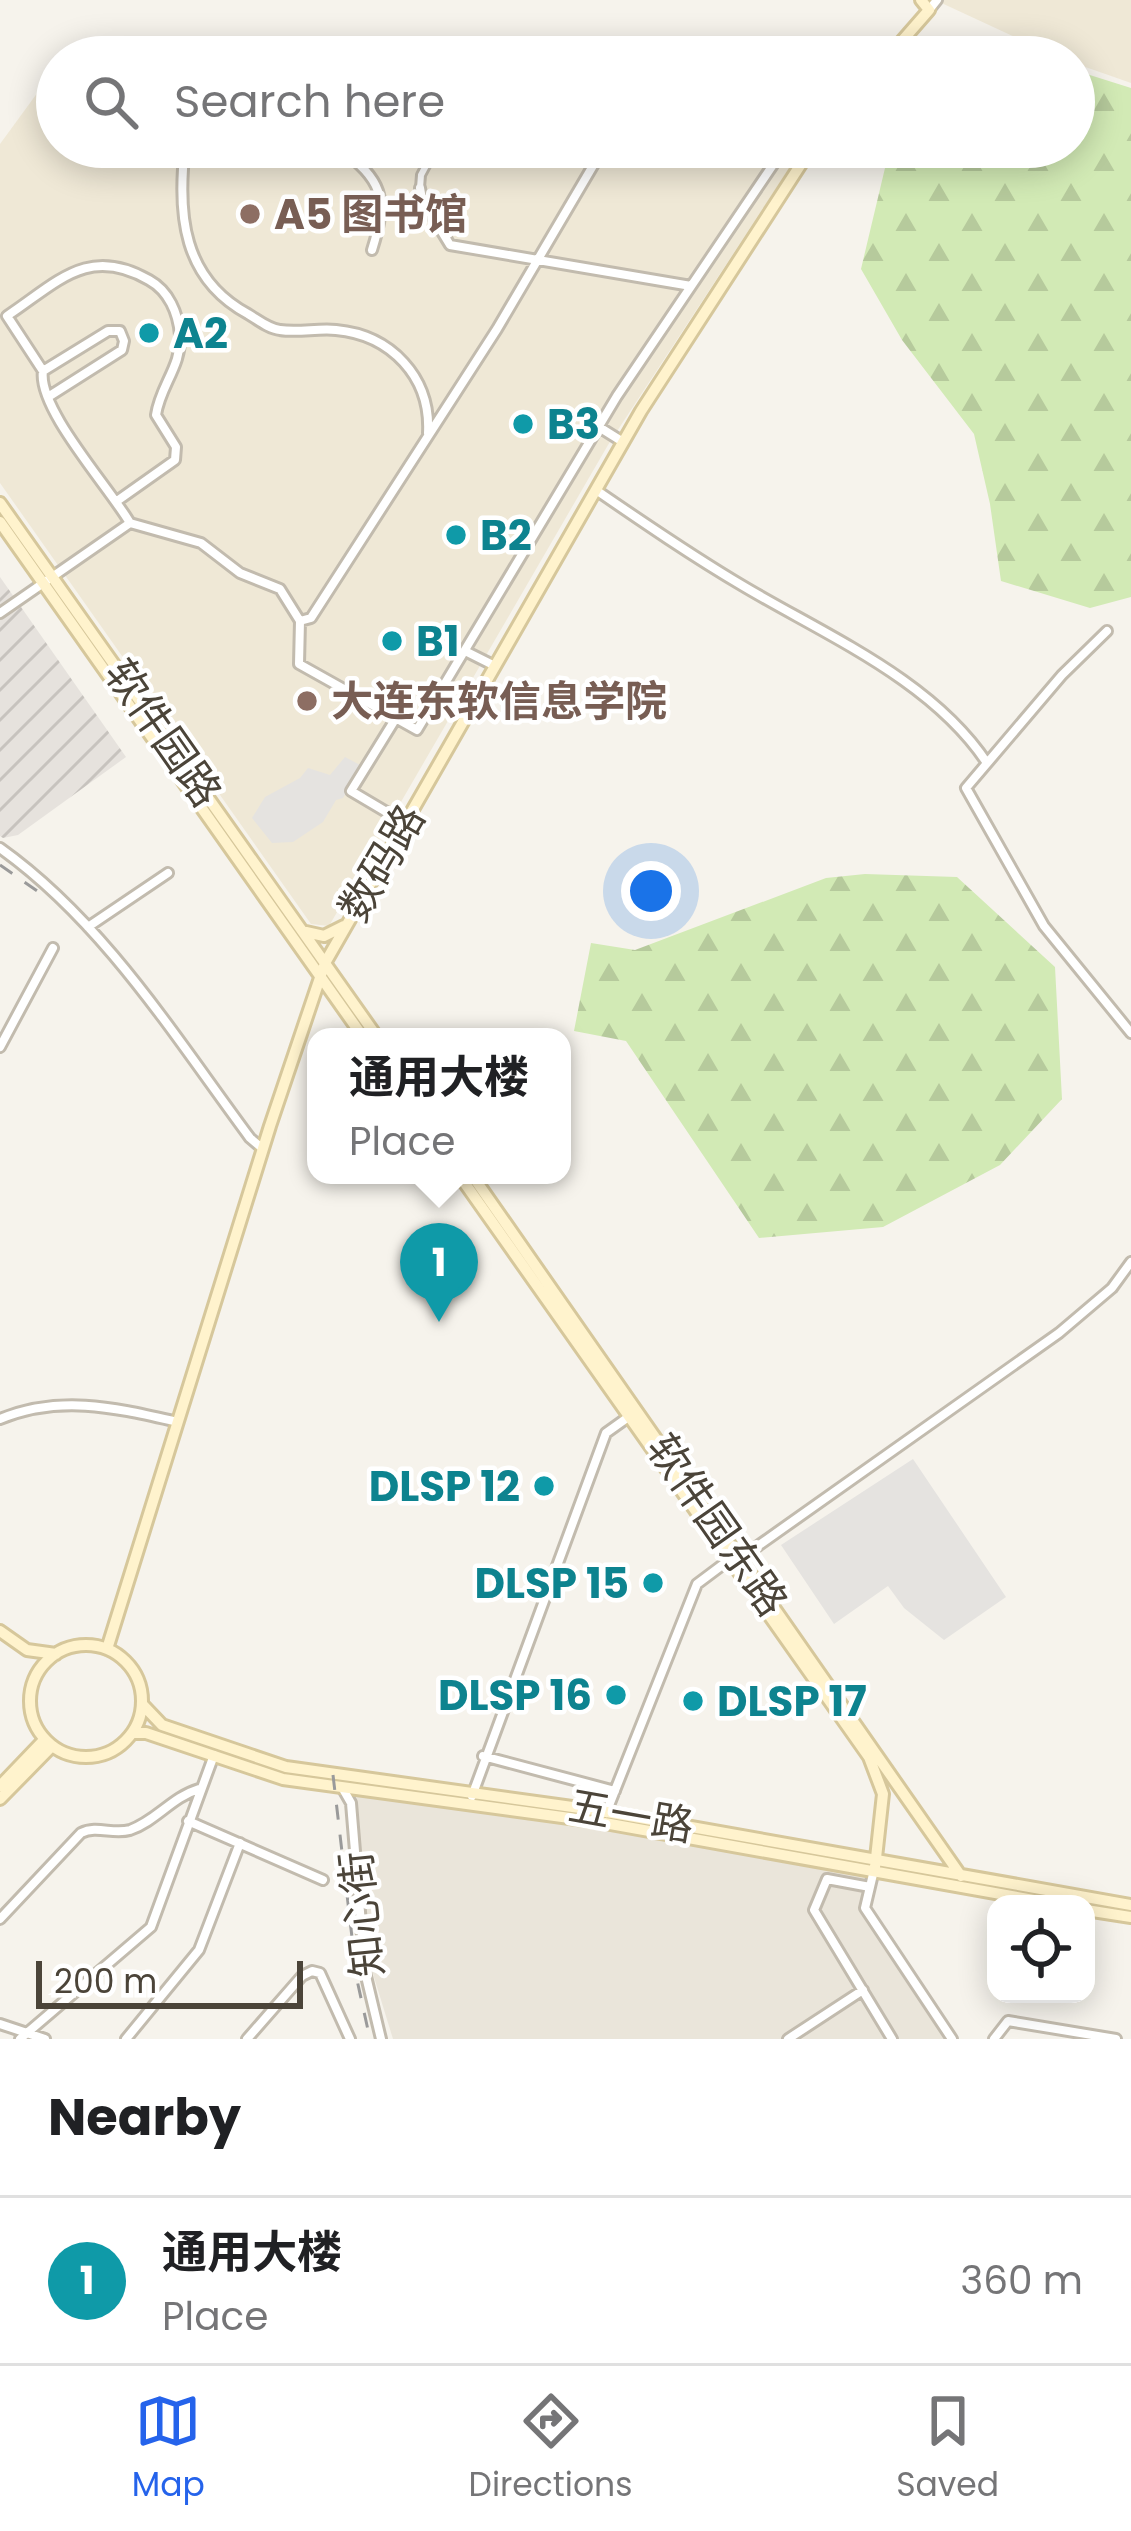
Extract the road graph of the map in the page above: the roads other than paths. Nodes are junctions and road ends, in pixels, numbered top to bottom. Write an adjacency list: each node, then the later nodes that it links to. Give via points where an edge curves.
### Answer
1 (929, 3): 2 (main road)
2 (903, 36)
3 (185, 168): 18 (street, via 192,256 208,286 277,330 379,340 415,372)
4 (366, 168): 10 (street, via 380,191)
5 (425, 168): 9 (street)
6 (592, 168): 11 (street)
7 (770, 168): 12 (street)
8 (799, 168): 19 (main road, 数码路)
9 (420, 188): 11 (street, via 450,244)
10 (372, 250)
11 (538, 260): 12 (street); 18 (street)
12 (691, 286): 17 (street)
13 (59, 360): 14 (street); 15 (street); 15 (street, via 120,332 122,350)
14 (43, 371): 16 (street); 21 (street, via 7,316 70,274 118,264 171,300 178,356 156,415 175,460)
15 (86, 374): 16 (street)
16 (48, 397): 21 (street)
17 (599, 427): 19 (street); 29 (street)
18 (428, 434): 27 (street, via 310,618)
19 (623, 442): 20 (main road, 数码路)
20 (596, 490): 30 (main road, 数码路); 32 (street, via 936,705)
21 (117, 501): 24 (street)
22 (0, 503): 25 (main road, 软件园路)
23 (0, 522): 25 (main road, 软件园路)
24 (130, 523): 25 (street); 27 (street, via 201,543 240,573 280,589)
25 (47, 579): 26 (street); 38 (main road, 软件园路); 40 (main road, 软件园路)
26 (0, 613)
27 (300, 621): 31 (street, via 299,664)
28 (1107, 631): 32 (street)
29 (464, 651): 30 (street); 31 (street, via 417,730)
30 (495, 667): 33 (main road, 数码路)
31 (396, 718): 33 (street, via 351,791)
32 (987, 763): 45 (street, via 966,788 1044,926)
33 (405, 823): 36 (main road, 数码路)
34 (0, 848): 37 (street)
35 (168, 873): 37 (street)
36 (347, 925): 38 (main road, via 324,936); 40 (main road, 数码路)
37 (88, 927): 47 (street)
38 (303, 930): 40 (main road, 软件园路)
39 (52, 948): 46 (street)
40 (322, 969): 41 (main road); 42 (main road, 数码路); 44 (main road)
41 (338, 1001): 42 (main road); 43 (main road)
42 (308, 1010): 47 (main road, 数码路)
43 (356, 1028)
44 (370, 1028)
45 (1131, 1033)
46 (0, 1047)
47 (263, 1149): 53 (main road, 数码路)
48 (465, 1184): 51 (main road, 软件园东路)
49 (478, 1184): 54 (main road, 软件园东路)
50 (1131, 1262): 54 (street, via 1059,1333)
51 (627, 1418): 54 (main road, 软件园东路); 64 (street, via 606,1433)
52 (0, 1419): 53 (street, via 88,1402)
53 (178, 1422): 56 (main road, 数码路)
54 (734, 1561): 68 (street, via 697,1583); 74 (main road, 软件园东路, via 875,1768 883,1795); 75 (main road, 软件园东路)
55 (0, 1631): 57 (main road)
56 (106, 1648): 58 (main road, via 78,1645); 60 (main road, via 133,1671)
57 (26, 1650): 58 (main road); 59 (main road)
58 (56, 1654): 59 (main road)
59 (35, 1677): 62 (main road, via 31,1712)
60 (142, 1704): 61 (main road); 69 (main road, 五一路, via 162,1725 286,1767)
61 (132, 1733): 62 (main road, via 101,1755 82,1757); 63 (main road, 五一路)
62 (49, 1743): 65 (main road); 70 (main road)
63 (214, 1755): 66 (street); 67 (main road, 五一路)
64 (483, 1756): 68 (street); 69 (street)
65 (0, 1786)
66 (201, 1789): 72 (street); 82 (street, via 135,1829 81,1833)
67 (343, 1789): 69 (main road, 五一路); 90 (street, 知心街)
68 (615, 1791): 71 (street)
69 (472, 1796): 71 (main road, 五一路)
70 (0, 1799)
71 (603, 1817): 74 (main road, 五一路)
72 (188, 1821): 73 (street); 85 (street, via 151,1927)
73 (240, 1843): 76 (street); 87 (street, via 200,1950)
74 (875, 1865): 75 (main road, 五一路); 77 (street); 78 (main road, 五一路)
75 (961, 1876): 79 (main road, 五一路)
76 (323, 1880)
77 (870, 1887): 83 (street, via 827,1879 814,1910); 93 (street, via 865,1907)
78 (1014, 1895)
79 (1131, 1905)
80 (1095, 1911): 81 (main road)
81 (1131, 1917)
82 (0, 1918)
83 (863, 1990): 91 (street); 92 (street)
84 (0, 2024): 85 (street)
85 (22, 2037): 86 (street)
86 (45, 2039)
87 (126, 2039)
88 (247, 2039): 89 (street, via 312,1971 320,1973)
89 (350, 2039)
90 (381, 2039)
91 (788, 2039)
92 (892, 2039)
93 (952, 2039)
94 (994, 2039): 95 (street, via 1009,2021)
95 (1116, 2039)

